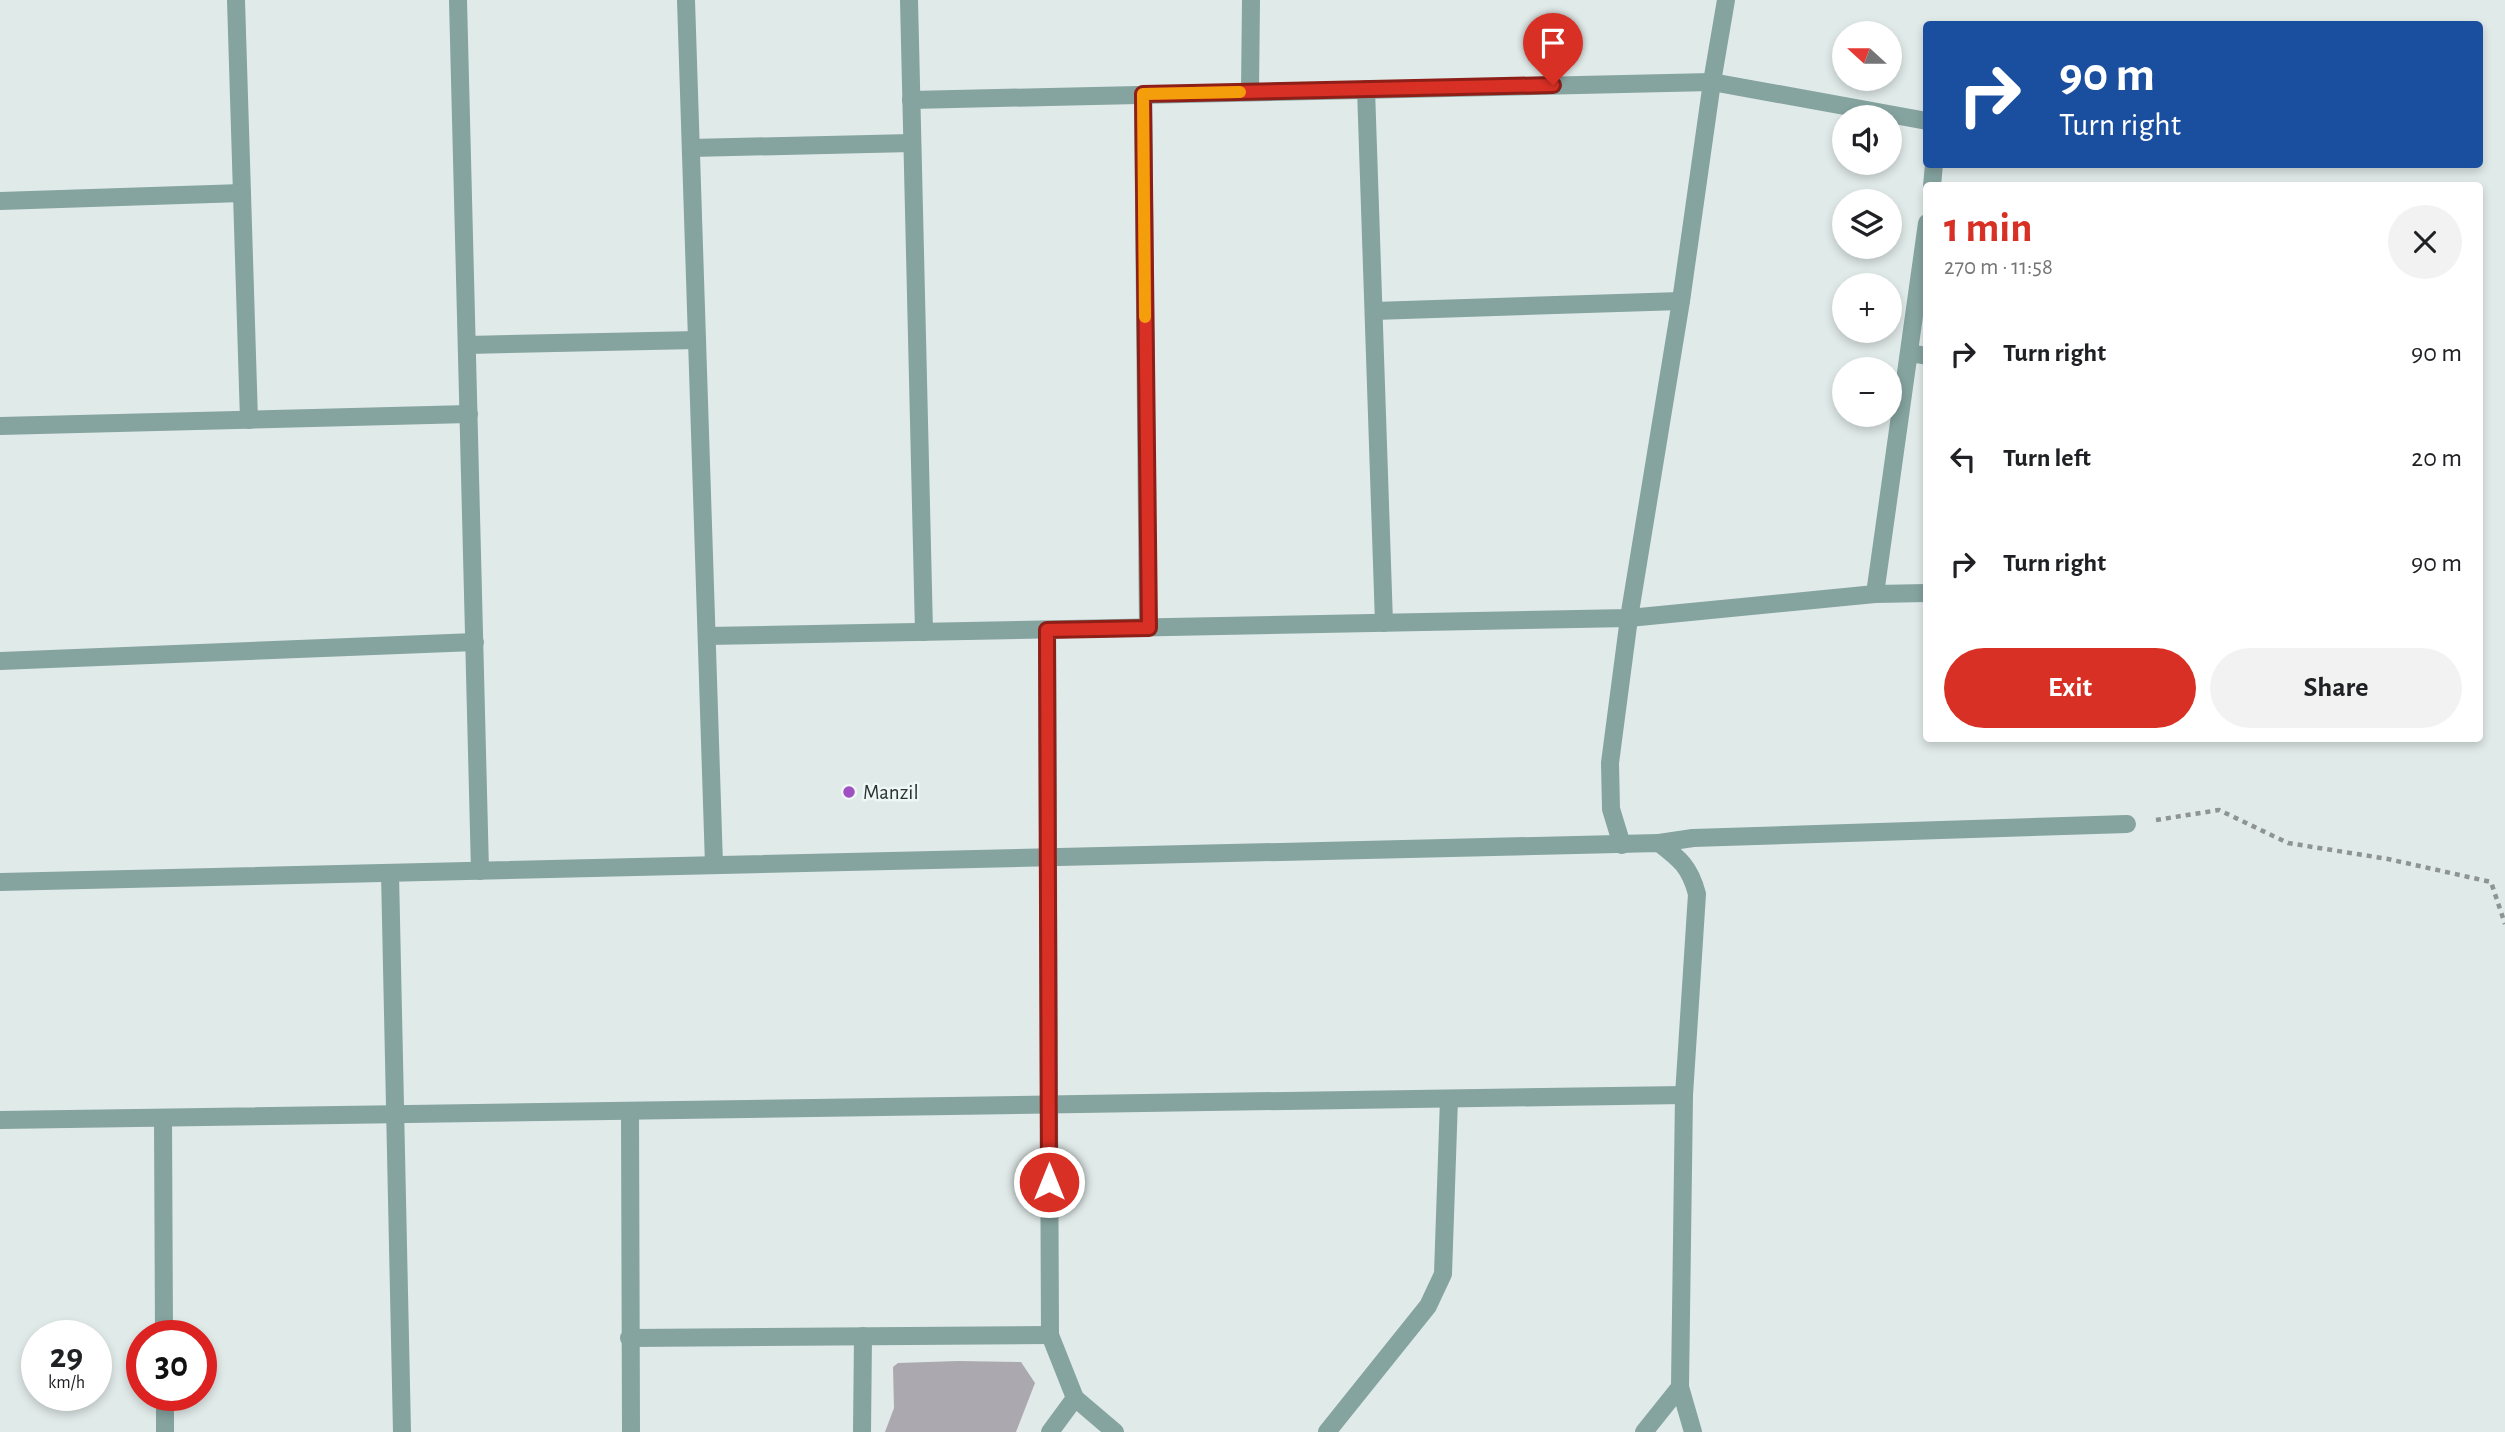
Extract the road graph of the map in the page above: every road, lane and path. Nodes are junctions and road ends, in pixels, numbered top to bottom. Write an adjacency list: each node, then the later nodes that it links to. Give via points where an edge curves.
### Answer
1 (236, 0): 15 (street)
2 (458, 0): 21 (street)
3 (686, 0): 14 (street)
4 (909, 0): 11 (street)
5 (1251, 0): 9 (street)
6 (1726, 0): 7 (street)
7 (1712, 82): 8 (street); 12 (street); 18 (street)
8 (1366, 89): 9 (street); 19 (street)
9 (1250, 92): 10 (street)
10 (1143, 94): 11 (street); 30 (street)
11 (911, 100): 13 (street)
12 (1923, 120)
13 (912, 143): 14 (street); 32 (street)
14 (691, 148): 20 (street)
15 (242, 193): 16 (street); 24 (street)
16 (0, 201)
17 (1923, 282): 22 (street)
18 (1681, 301): 19 (street); 28 (street)
19 (1374, 311): 29 (street)
20 (697, 340): 21 (street); 33 (street)
21 (467, 345): 23 (street)
22 (1918, 355): 27 (street)
23 (469, 414): 24 (street); 34 (street)
24 (249, 420): 25 (street)
25 (0, 426)
26 (1923, 593): 27 (street)
27 (1875, 594): 28 (street)
28 (1629, 618): 29 (street); 38 (street, via 1609,763 1611,809)
29 (1384, 623): 30 (street)
30 (1149, 628): 31 (street)
31 (1047, 630): 32 (street); 39 (street)
32 (924, 632): 33 (street)
33 (707, 636): 40 (street)
34 (475, 642): 35 (street); 41 (street)
35 (0, 660)
36 (2127, 824): 37 (street, via 1693,838); 44 (path, via 2220,810 2288,843 2491,882)
37 (1659, 843): 38 (street); 45 (street, via 1682,860 1693,876 1697,894)
38 (1622, 845): 39 (street)
39 (1048, 858): 40 (street); 47 (street)
40 (714, 865): 41 (street)
41 (480, 871): 42 (street)
42 (390, 873): 43 (street); 49 (street)
43 (0, 882)
44 (2505, 924)
45 (1684, 1095): 46 (street); 56 (street)
46 (1449, 1099): 47 (street); 65 (street, via 1443,1274 1437,1292)
47 (1049, 1105): 48 (street); 53 (street)
48 (630, 1111): 49 (street); 55 (street)
49 (395, 1114): 50 (street); 60 (street)
50 (163, 1118): 51 (street); 52 (street)
51 (0, 1120)
52 (164, 1320)
53 (1050, 1335): 54 (street); 57 (street)
54 (863, 1336): 55 (street); 62 (street)
55 (629, 1338): 61 (street)
56 (1681, 1387): 66 (street); 67 (street)
57 (1075, 1398): 63 (street); 64 (street)
58 (165, 1411): 59 (street)
59 (165, 1432)
60 (402, 1432)
61 (631, 1432)
62 (862, 1432)
63 (1050, 1432)
64 (1115, 1432)
65 (1327, 1432)
66 (1644, 1432)
67 (1693, 1432)

